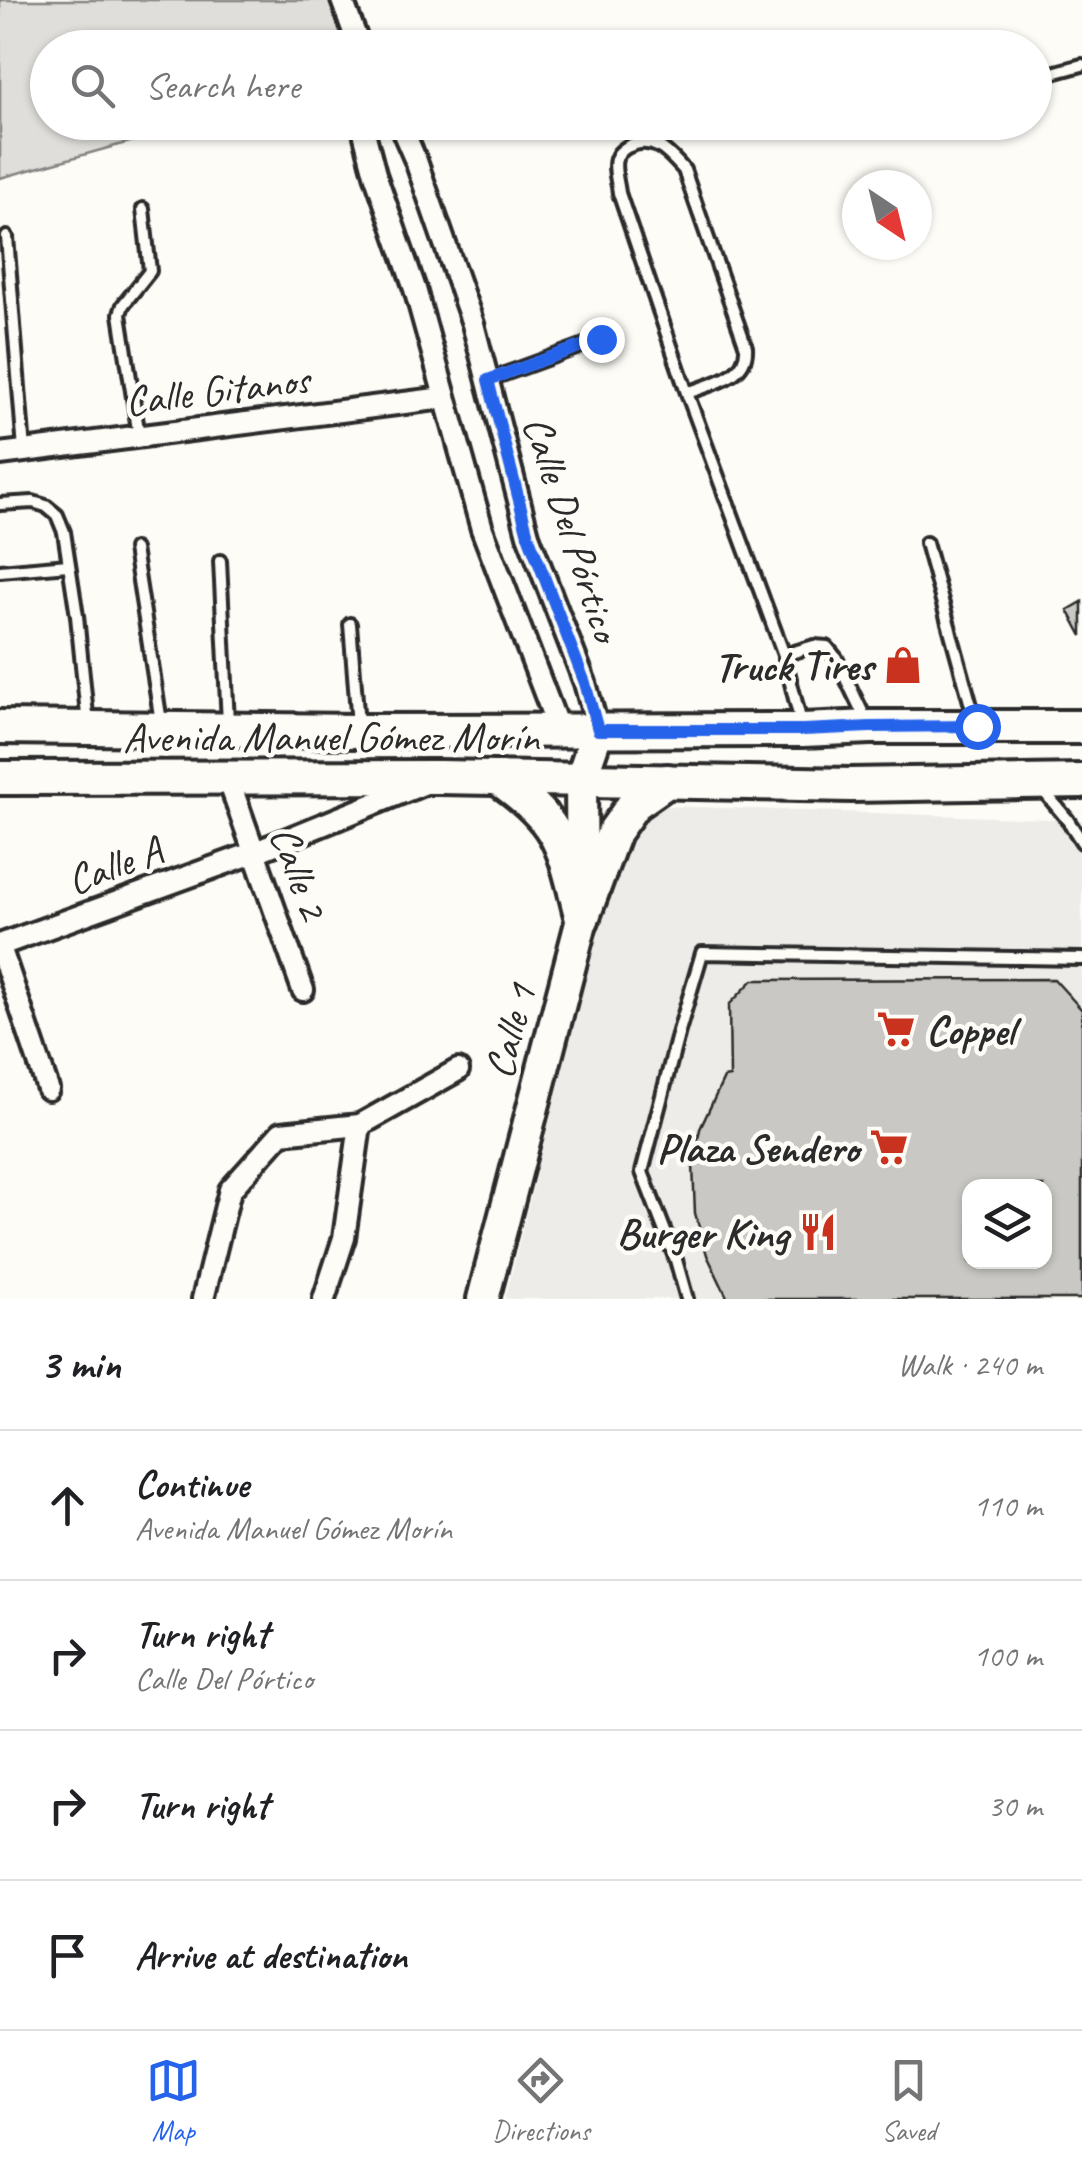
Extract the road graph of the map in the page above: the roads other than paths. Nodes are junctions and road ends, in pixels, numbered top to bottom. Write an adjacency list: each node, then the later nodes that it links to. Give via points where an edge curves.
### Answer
1 (342, 0): 2 (street)
2 (353, 30)
3 (1082, 64): 4 (lane)
4 (1052, 73)
5 (365, 140): 12 (street, Calle Del Pórtico)
6 (407, 140): 10 (street, Calle Del Pórtico)
7 (143, 209): 13 (lane, via 150,271 120,314)
8 (7, 237): 14 (lane)
9 (601, 339): 10 (lane)
10 (488, 380): 33 (street, Calle Del Pórtico, via 528,535)
11 (687, 392): 11 (lane, via 619,192 618,154 645,142 666,150 684,170 746,347 747,357 731,376); 23 (lane)
12 (444, 398): 13 (street, Calle Gitanos); 32 (street, Calle Del Pórtico, via 482,530)
13 (139, 436): 14 (street, Calle Gitanos)
14 (24, 451): 15 (street, Calle Gitanos)
15 (0, 454)
16 (0, 504): 20 (lane, via 33,502 57,515)
17 (926, 543): 24 (lane)
18 (134, 549): 30 (lane)
19 (220, 561): 31 (lane)
20 (68, 565): 21 (lane); 29 (lane)
21 (0, 571)
22 (350, 624): 35 (lane)
23 (784, 655): 26 (lane, via 827,647); 34 (lane)
24 (977, 726): 26 (main road, Avenida Manuel Gómez Morín); 27 (main road, Avenida Manuel Gómez Morín)
25 (0, 727): 29 (main road, Avenida Manuel Gómez Morín)
26 (870, 727): 34 (main road, Avenida Manuel Gómez Morín)
27 (1030, 727): 28 (main road, Avenida Manuel Gómez Morín); 42 (main road, via 1012,753)
28 (1082, 727)
29 (88, 728): 30 (main road, Avenida Manuel Gómez Morín)
30 (162, 728): 31 (main road, Avenida Manuel Gómez Morín)
31 (229, 729): 35 (main road, Avenida Manuel Gómez Morín)
32 (559, 730): 33 (main road, Avenida Manuel Gómez Morín); 35 (main road, Avenida Manuel Gómez Morín); 40 (street, Calle 1)
33 (598, 730): 34 (main road, Avenida Manuel Gómez Morín); 40 (street, Calle 1)
34 (803, 730)
35 (359, 731)
36 (439, 777): 38 (main road, Avenida Manuel Gómez Morín); 39 (main road, Avenida Manuel Gómez Morín); 45 (street, Calle A)
37 (0, 778): 38 (main road, Avenida Manuel Gómez Morín)
38 (228, 778): 45 (street, Calle 2)
39 (498, 778): 40 (main road, Avenida Manuel Gómez Morín); 46 (main road, via 552,827)
40 (581, 779): 41 (main road, Avenida Manuel Gómez Morín); 46 (street, Calle 1)
41 (667, 780): 42 (main road, Avenida Manuel Gómez Morín); 46 (main road, via 634,804 614,832)
42 (1022, 781): 43 (main road, Avenida Manuel Gómez Morín); 44 (lane, via 1067,819)
43 (1082, 781)
44 (1082, 842)
45 (253, 853): 47 (street, Calle A); 49 (street, Calle 2)
46 (582, 918): 55 (street, Calle 1)
47 (0, 946): 51 (street)
48 (1082, 960): 56 (lane, via 702,954 642,1172)
49 (304, 990)
50 (458, 1070): 52 (street)
51 (48, 1089)
52 (360, 1125): 53 (street, via 281,1133 242,1175 230,1190); 54 (street, via 344,1238)
53 (203, 1299)
54 (324, 1299)
55 (483, 1299)
56 (688, 1299)

